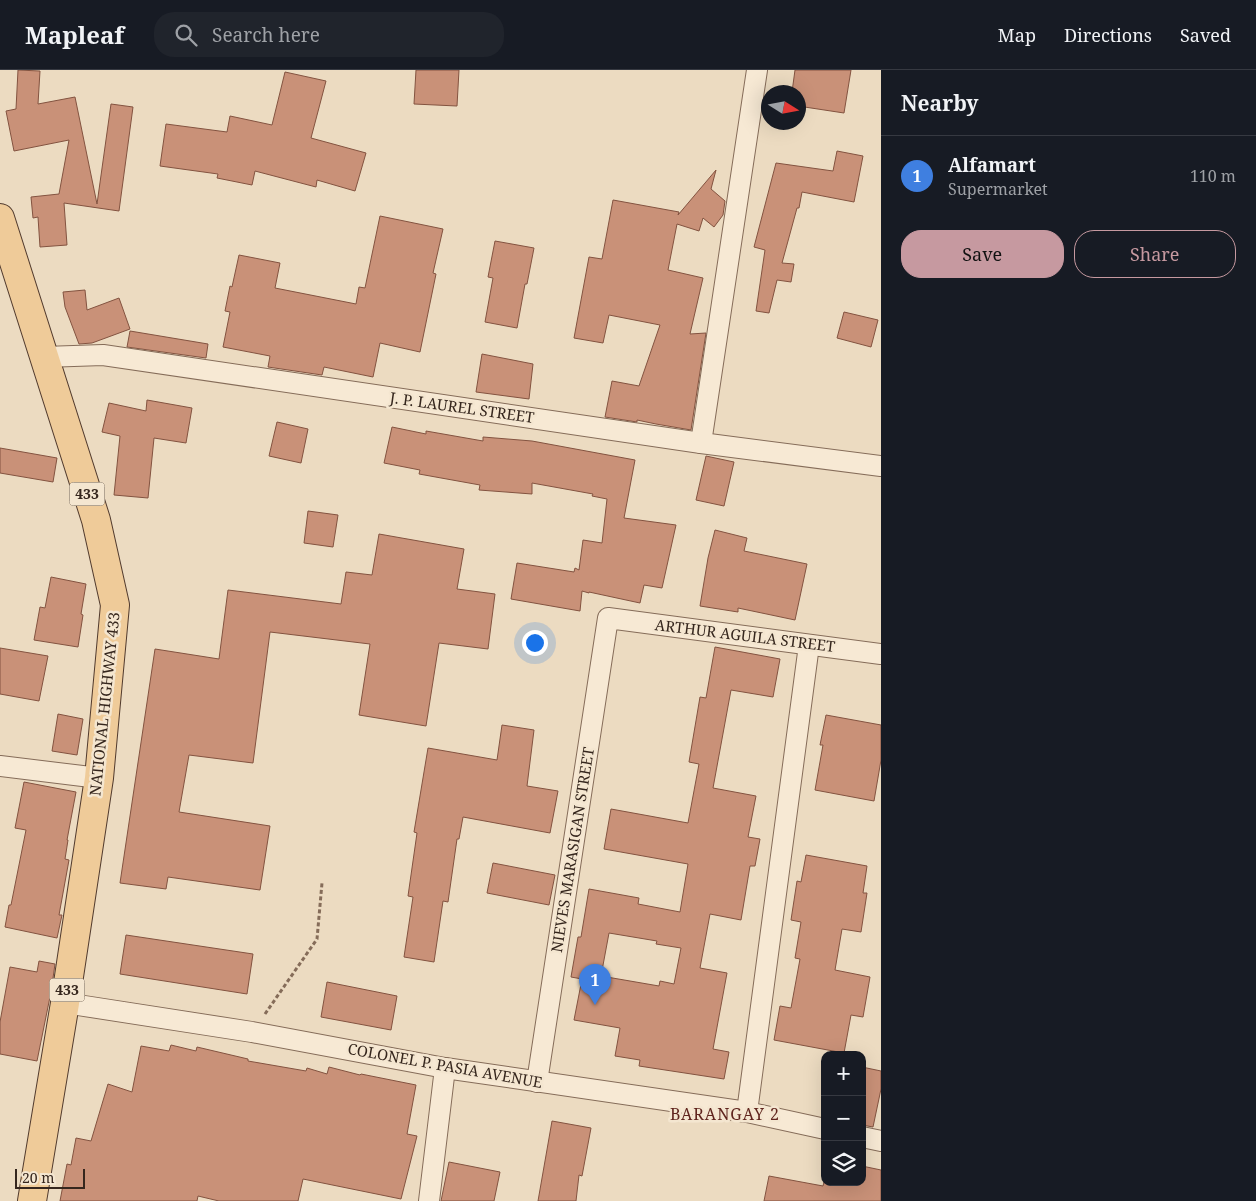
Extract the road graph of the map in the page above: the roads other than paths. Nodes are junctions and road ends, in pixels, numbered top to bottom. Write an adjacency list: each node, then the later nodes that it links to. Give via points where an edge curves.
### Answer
1 (757, 70): 4 (street)
2 (0, 218): 3 (main road, NATIONAL HIGHWAY 433 / 433)
3 (44, 357): 4 (street, J. P. LAUREL STREET, via 103,355); 10 (main road, NATIONAL HIGHWAY 433 / 433, via 96,520 115,604)
4 (701, 443): 5 (street, J. P. LAUREL STREET)
5 (881, 466)
6 (608, 618): 7 (street, ARTHUR AGUILA STREET); 13 (street, NIEVES MARASIGAN STREET)
7 (809, 645): 8 (street, ARTHUR AGUILA STREET); 14 (street)
8 (881, 654)
9 (0, 766): 10 (street)
10 (99, 778): 11 (main road, NATIONAL HIGHWAY 433 / 433)
11 (65, 1003): 12 (street, COLONEL P. PASIA AVENUE, via 252,1032); 18 (main road, NATIONAL HIGHWAY 433 / 433)
12 (445, 1068): 13 (street, COLONEL P. PASIA AVENUE); 19 (street)
13 (537, 1082): 14 (street, COLONEL P. PASIA AVENUE)
14 (747, 1112): 15 (street, COLONEL P. PASIA AVENUE)
15 (821, 1128)
16 (866, 1138): 17 (street)
17 (881, 1141)
18 (32, 1201)
19 (429, 1201)

